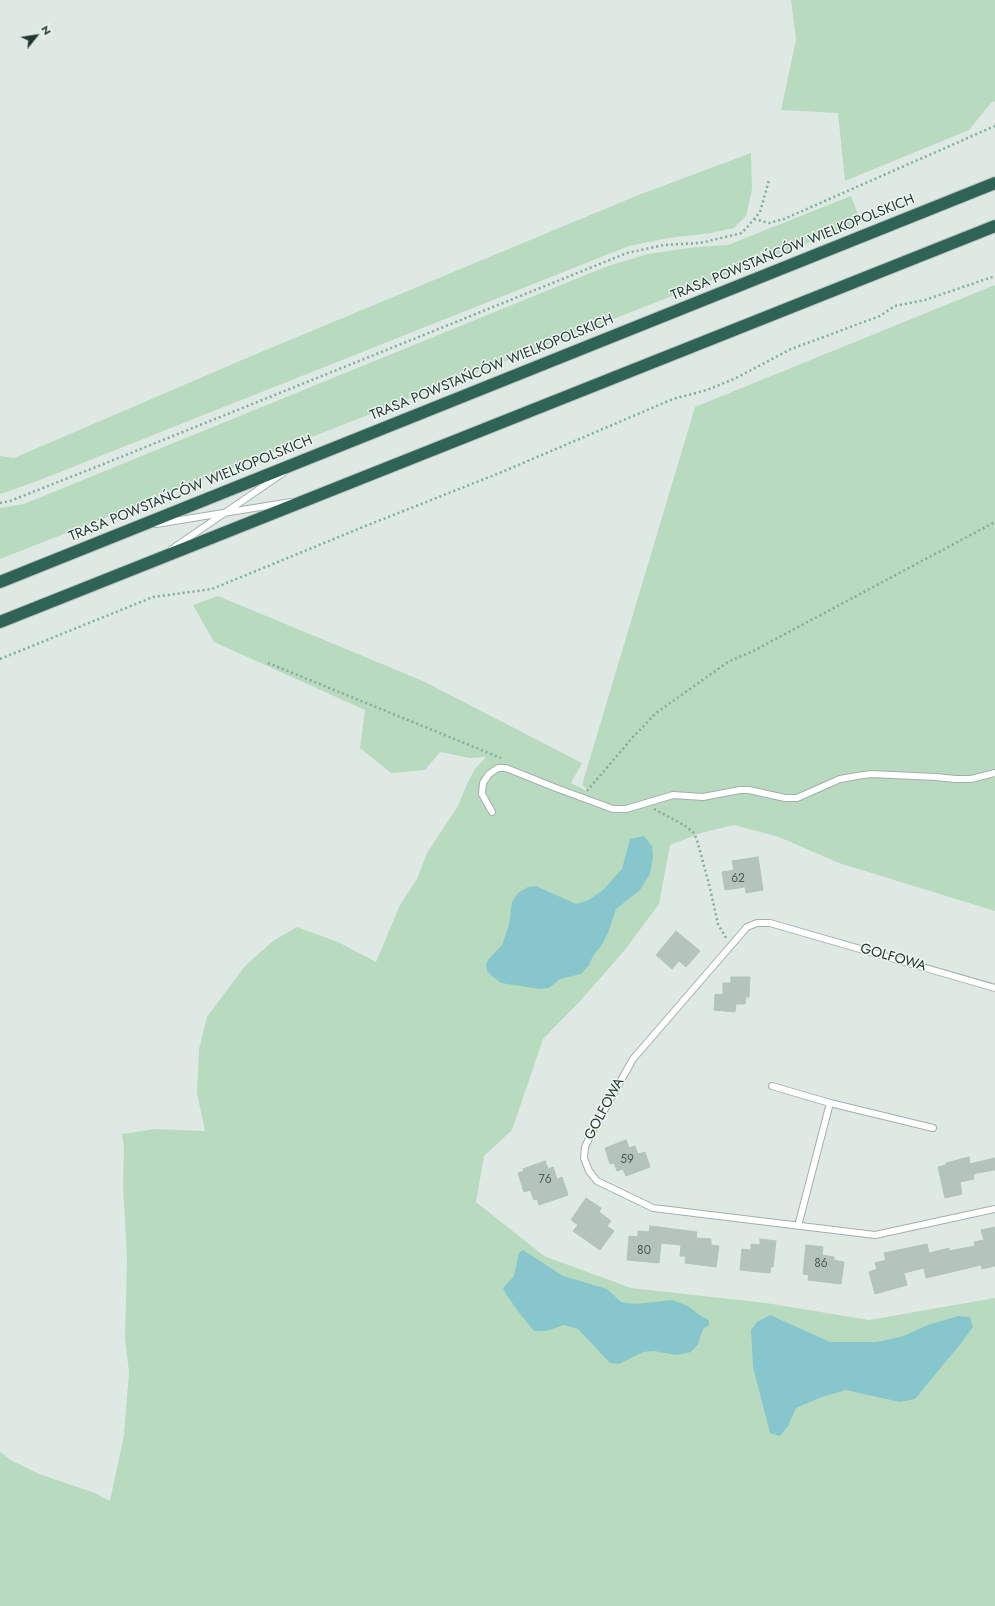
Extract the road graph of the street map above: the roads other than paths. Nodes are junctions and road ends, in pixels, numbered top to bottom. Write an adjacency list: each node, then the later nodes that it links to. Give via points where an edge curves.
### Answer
1 (995, 184): 3 (highway, TRASA POWSTAŃCÓW WIELKOPOLSKICH)
2 (995, 226): 4 (highway)
3 (302, 461): 5 (lane); 6 (highway, TRASA POWSTAŃCÓW WIELKOPOLSKICH)
4 (316, 497): 5 (lane); 7 (highway)
5 (226, 512): 6 (lane); 7 (lane)
6 (139, 527): 8 (highway, TRASA POWSTAŃCÓW WIELKOPOLSKICH)
7 (152, 562): 9 (highway)
8 (0, 582)
9 (0, 622)
10 (995, 772): 11 (lane, via 971,779 864,775 840,779 797,798 740,790 703,797 673,795 626,809 613,809 506,768 498,768 489,774 483,783 482,794)
11 (492, 812)
12 (995, 988): 17 (lane, GOLFOWA, via 770,923 757,923 747,927 730,945 633,1059 585,1147 584,1158 589,1171 597,1181 653,1208)
13 (772, 1086): 14 (lane)
14 (830, 1102): 15 (lane); 17 (lane)
15 (933, 1128)
16 (995, 1209): 17 (lane, GOLFOWA, via 876,1235)
17 (798, 1226)

